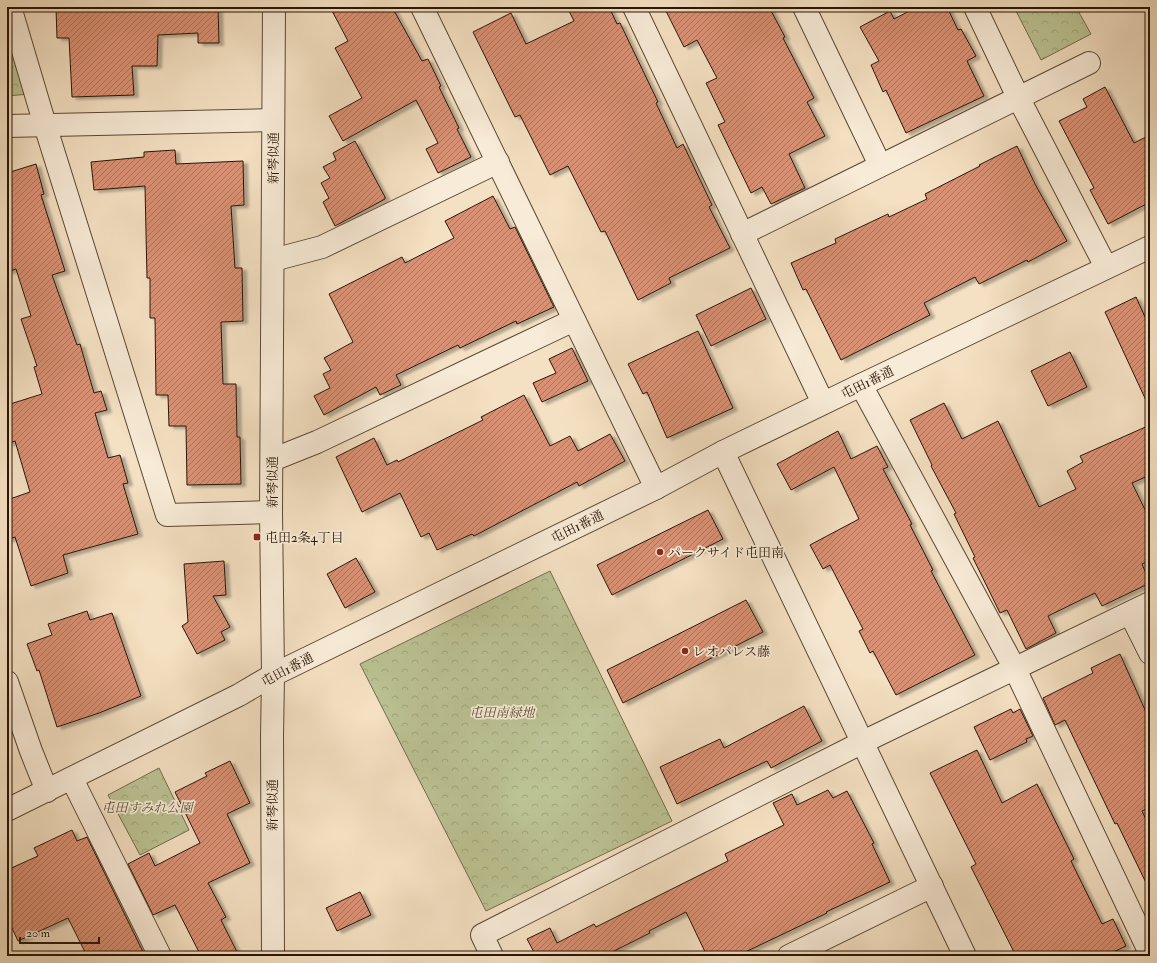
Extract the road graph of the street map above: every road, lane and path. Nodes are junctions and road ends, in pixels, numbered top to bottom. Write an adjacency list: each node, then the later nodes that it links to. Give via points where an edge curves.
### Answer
1 (10, 7): 10 (street)
2 (274, 7): 9 (street, 新琴似通)
3 (422, 7): 12 (street)
4 (634, 7): 14 (street)
5 (804, 7): 13 (street)
6 (975, 7): 8 (street)
7 (1089, 63): 8 (street)
8 (1018, 97): 13 (street); 17 (street)
9 (273, 120): 10 (street); 16 (street, 新琴似通)
10 (45, 125): 11 (street); 24 (street, via 167,516)
11 (7, 126)
12 (498, 162): 16 (street, via 322,247); 18 (street)
13 (880, 165): 14 (street)
14 (742, 234): 20 (street)
15 (1148, 252): 17 (street, 屯田1番通)
16 (273, 260): 22 (street, 新琴似通)
17 (1106, 267): 19 (street, 屯田1番通)
18 (574, 320): 22 (street, via 317,442); 23 (street)
19 (861, 385): 20 (street, 屯田1番通); 28 (street)
20 (823, 403): 21 (street, 屯田1番通)
21 (723, 452): 23 (street, 屯田1番通); 31 (street)
22 (272, 460): 24 (street, 新琴似通)
23 (656, 488): 29 (street, 屯田1番通)
24 (271, 512): 29 (street, 新琴似通)
25 (1150, 603): 26 (street)
26 (1130, 612): 27 (street); 28 (street)
27 (1150, 653)
28 (1015, 669): 31 (street); 36 (street)
29 (273, 675): 32 (street, 屯田1番通, via 239,695); 38 (street, 新琴似通)
30 (7, 682): 33 (street)
31 (863, 742): 35 (street); 39 (street, via 482,935)
32 (72, 779): 33 (street, 屯田1番通); 37 (street)
33 (46, 791): 34 (street, 屯田1番通)
34 (7, 810)
35 (932, 886): 40 (street); 41 (street)
36 (1150, 953)
37 (160, 956)
38 (273, 956)
39 (492, 956)
40 (789, 956)
41 (965, 956)

